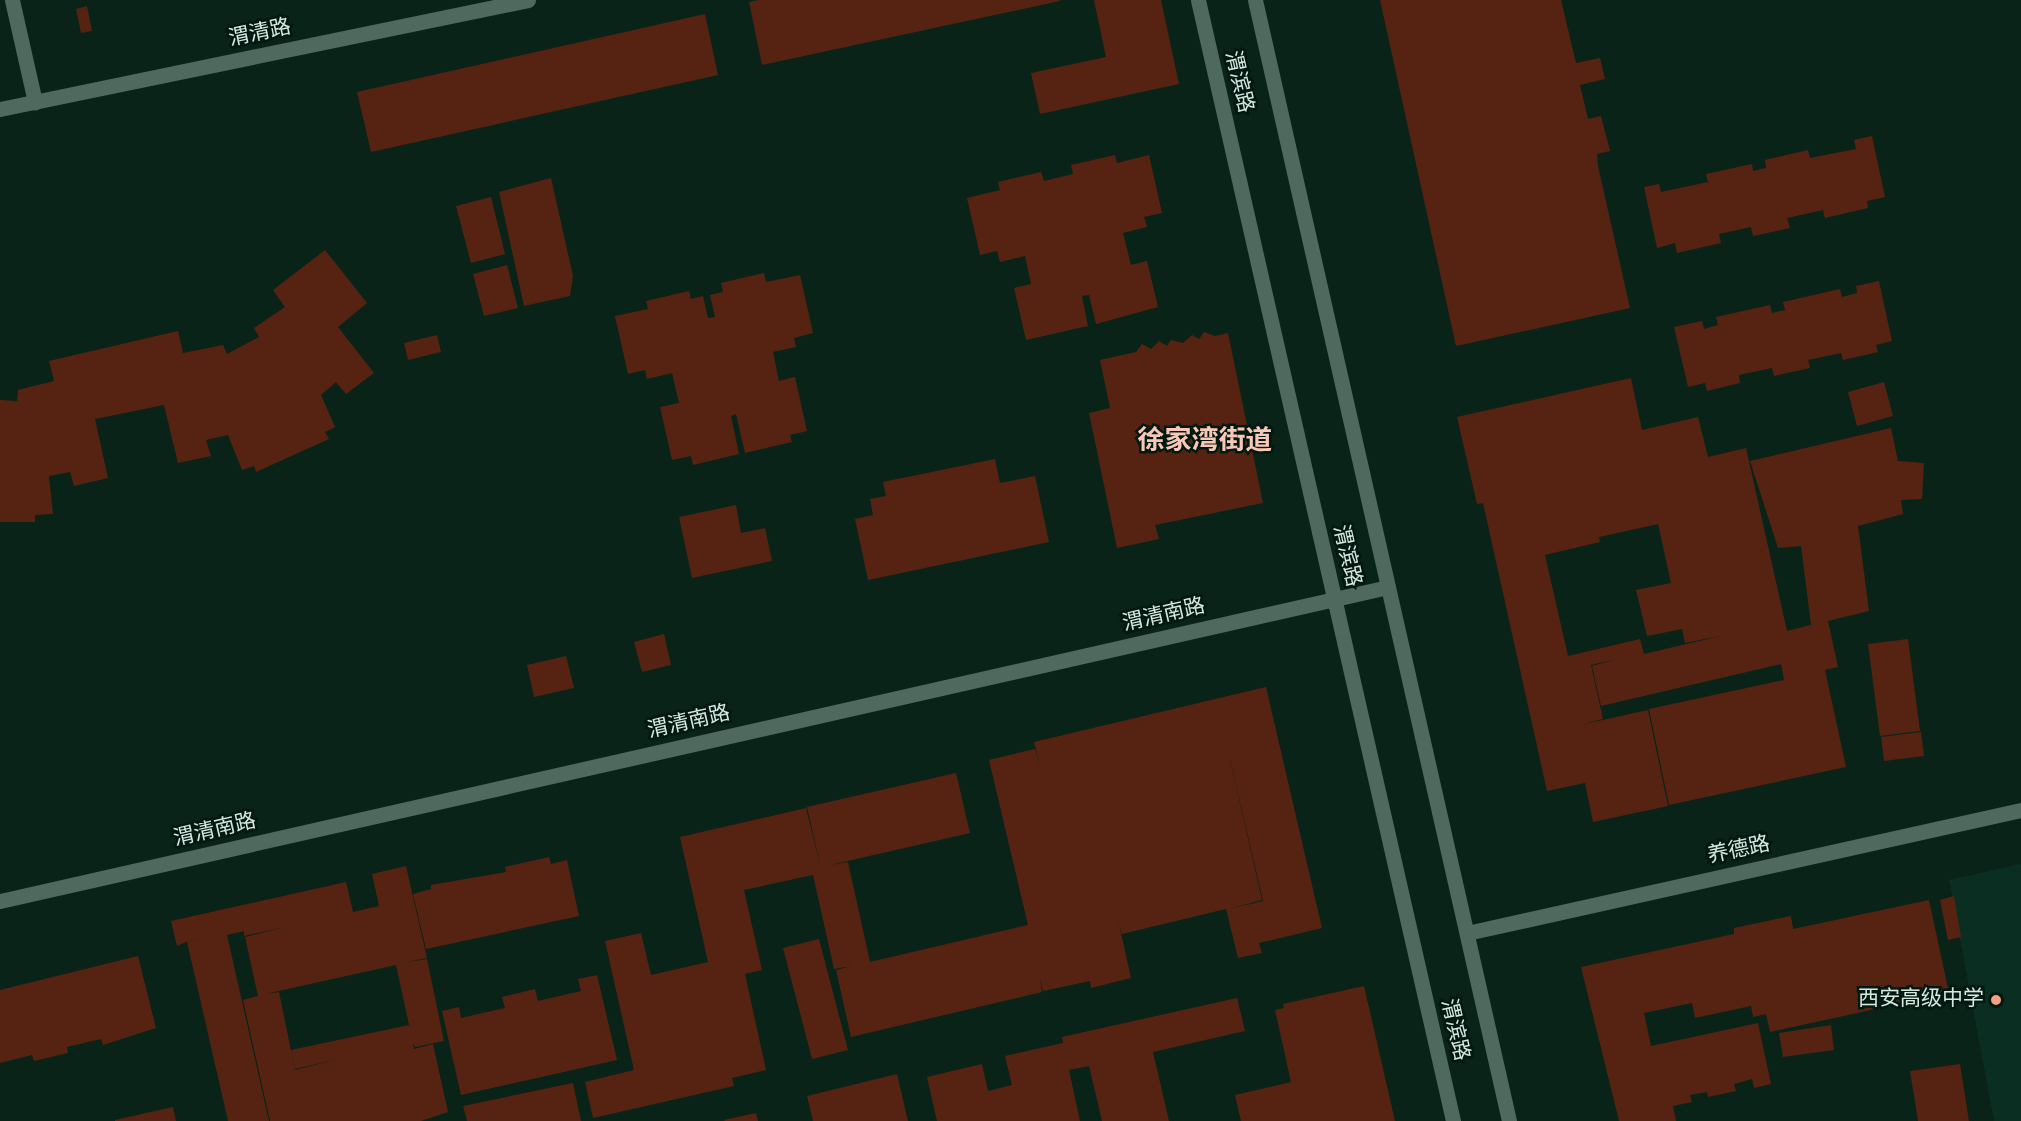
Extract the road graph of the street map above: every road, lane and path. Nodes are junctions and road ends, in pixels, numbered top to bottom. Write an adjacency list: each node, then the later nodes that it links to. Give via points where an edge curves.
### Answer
1 (12, 0): 5 (street)
2 (528, 0): 5 (street, 渭清路)
3 (1198, 0): 8 (street, 渭滨路)
4 (1255, 0): 7 (street, 渭滨路)
5 (35, 102): 6 (street, 渭清路)
6 (0, 109)
7 (1388, 587): 8 (street, 渭清南路); 11 (street, 渭滨路)
8 (1334, 599): 10 (street, 渭清南路); 12 (street, 渭滨路)
9 (2021, 810): 11 (street, 养德路)
10 (0, 901)
11 (1467, 933): 13 (street, 渭滨路)
12 (1453, 1121)
13 (1509, 1121)

